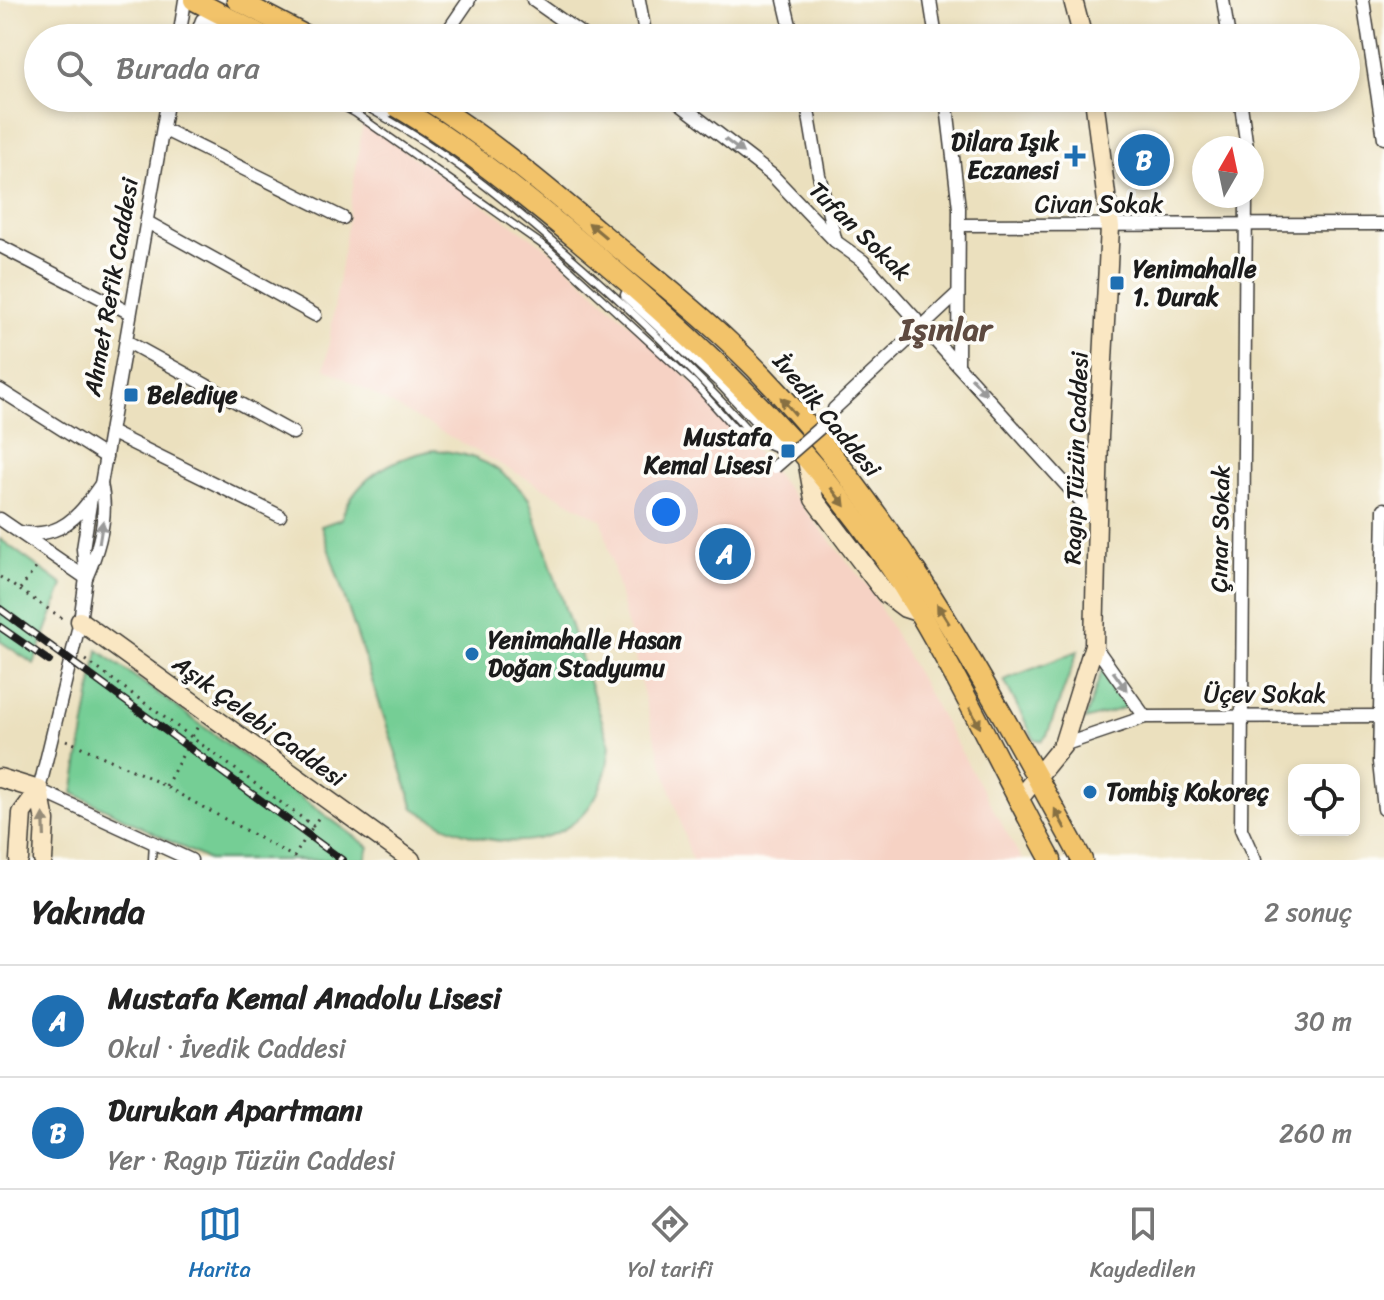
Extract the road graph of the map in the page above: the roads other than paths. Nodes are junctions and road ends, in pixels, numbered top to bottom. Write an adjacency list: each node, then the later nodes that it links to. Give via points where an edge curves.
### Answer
1 (185, 0): 12 (street)
2 (194, 0): 13 (main road)
3 (237, 0): 14 (main road)
4 (469, 0): 15 (street)
5 (533, 0): 16 (street)
6 (639, 0): 17 (street)
7 (784, 0): 18 (street)
8 (930, 0): 19 (street)
9 (1073, 0): 20 (street)
10 (1223, 0): 21 (street)
11 (1363, 0): 35 (street)
12 (181, 24)
13 (226, 24)
14 (283, 24)
15 (453, 24)
16 (567, 24)
17 (643, 24)
18 (790, 24)
19 (934, 24)
20 (1079, 24)
21 (1227, 24)
22 (166, 112): 33 (street, Ahmet Refik Caddesi)
23 (353, 112): 55 (lane, via 547,248 694,383)
24 (374, 112): 57 (lane, via 414,133 495,191 647,324)
25 (387, 112): 57 (street, via 528,209 723,384 776,441)
26 (408, 112): 59 (main road, İvedik Caddesi, via 433,126 601,259 687,334)
27 (446, 112): 76 (main road, İvedik Caddesi, one-way to 27, via 900,548 772,387 731,343 608,239)
28 (690, 112): 43 (street, Tufan Sokak, one-way to 43, via 772,175)
29 (808, 112): 43 (street)
30 (947, 112): 40 (street)
31 (1096, 112): 42 (street, Ragıp Tüzün Caddesi)
32 (1242, 112): 34 (street)
33 (163, 129): 37 (street); 38 (street, Ahmet Refik Caddesi)
34 (1245, 136)
35 (1384, 138)
36 (1246, 208): 41 (street, Çınar Sokak)
37 (343, 218)
38 (147, 222): 46 (street, Ahmet Refik Caddesi); 47 (street)
39 (1384, 224): 41 (street, Civan Sokak)
40 (959, 225): 42 (street, Civan Sokak); 45 (street)
41 (1246, 225): 42 (street, Civan Sokak); 71 (street, Çınar Sokak)
42 (1110, 227): 66 (street, Ragıp Tüzün Caddesi)
43 (835, 241): 48 (street, Tufan Sokak, via 863,261)
44 (0, 246): 46 (street)
45 (956, 295): 48 (street); 50 (street)
46 (130, 313): 49 (street, Ahmet Refik Caddesi)
47 (315, 315)
48 (924, 326): 50 (street, Tufan Sokak); 52 (street)
49 (126, 341): 54 (street, Ahmet Refik Caddesi); 56 (street)
50 (958, 363): 66 (street, Tufan Sokak, one-way to 66)
51 (0, 390): 58 (street)
52 (834, 409)
53 (822, 426): 60 (street, bridge)
54 (110, 432): 58 (street, Ahmet Refik Caddesi); 64 (street)
55 (738, 432): 57 (street)
56 (293, 433)
57 (753, 435): 59 (lane, via 765,447)
58 (106, 457): 61 (street, Ahmet Refik Caddesi)
59 (807, 460): 78 (main road, İvedik Caddesi, one-way to 78, via 920,613)
60 (775, 467)
61 (101, 484): 62 (street, Ahmet Refik Caddesi); 68 (street, Ahmet Refik Caddesi, one-way to 61, via 98,551 106,501)
62 (91, 498): 67 (street, via 61,528 40,534); 68 (street, Ahmet Refik Caddesi, via 83,549)
63 (1384, 509): 72 (street)
64 (280, 516)
65 (0, 519): 67 (street)
66 (1097, 519): 70 (street, Ragıp Tüzün Caddesi)
67 (18, 532): 68 (street)
68 (86, 578): 69 (street, Ahmet Refik Caddesi)
69 (79, 625): 77 (street, Ahmet Refik Caddesi); 85 (street, Aşık Çelebi Caddesi)
70 (1094, 645): 73 (street, one-way to 73); 74 (street, Ragıp Tüzün Caddesi)
71 (1241, 715): 72 (street, Üçev Sokak); 73 (street, Üçev Sokak); 88 (street, Çınar Sokak, via 1241,829)
72 (1382, 716): 79 (street)
73 (1145, 717): 74 (street, Üçev Sokak)
74 (1063, 745): 76 (street, Ragıp Tüzün Caddesi)
75 (0, 778): 77 (street)
76 (1038, 779): 78 (street, Ragıp Tüzün Caddesi); 87 (main road, İvedik Caddesi, one-way to 76)
77 (39, 790): 80 (street); 81 (street, Ahmet Refik Caddesi, via 22,813); 82 (street, Ahmet Refik Caddesi, one-way to 77, via 45,821)
78 (1018, 800): 86 (main road, İvedik Caddesi)
79 (1384, 809)
80 (153, 841): 83 (lane); 84 (street)
81 (19, 860)
82 (43, 860)
83 (152, 860)
84 (191, 860)
85 (411, 860)
86 (1051, 860)
87 (1082, 860)
88 (1255, 860)

